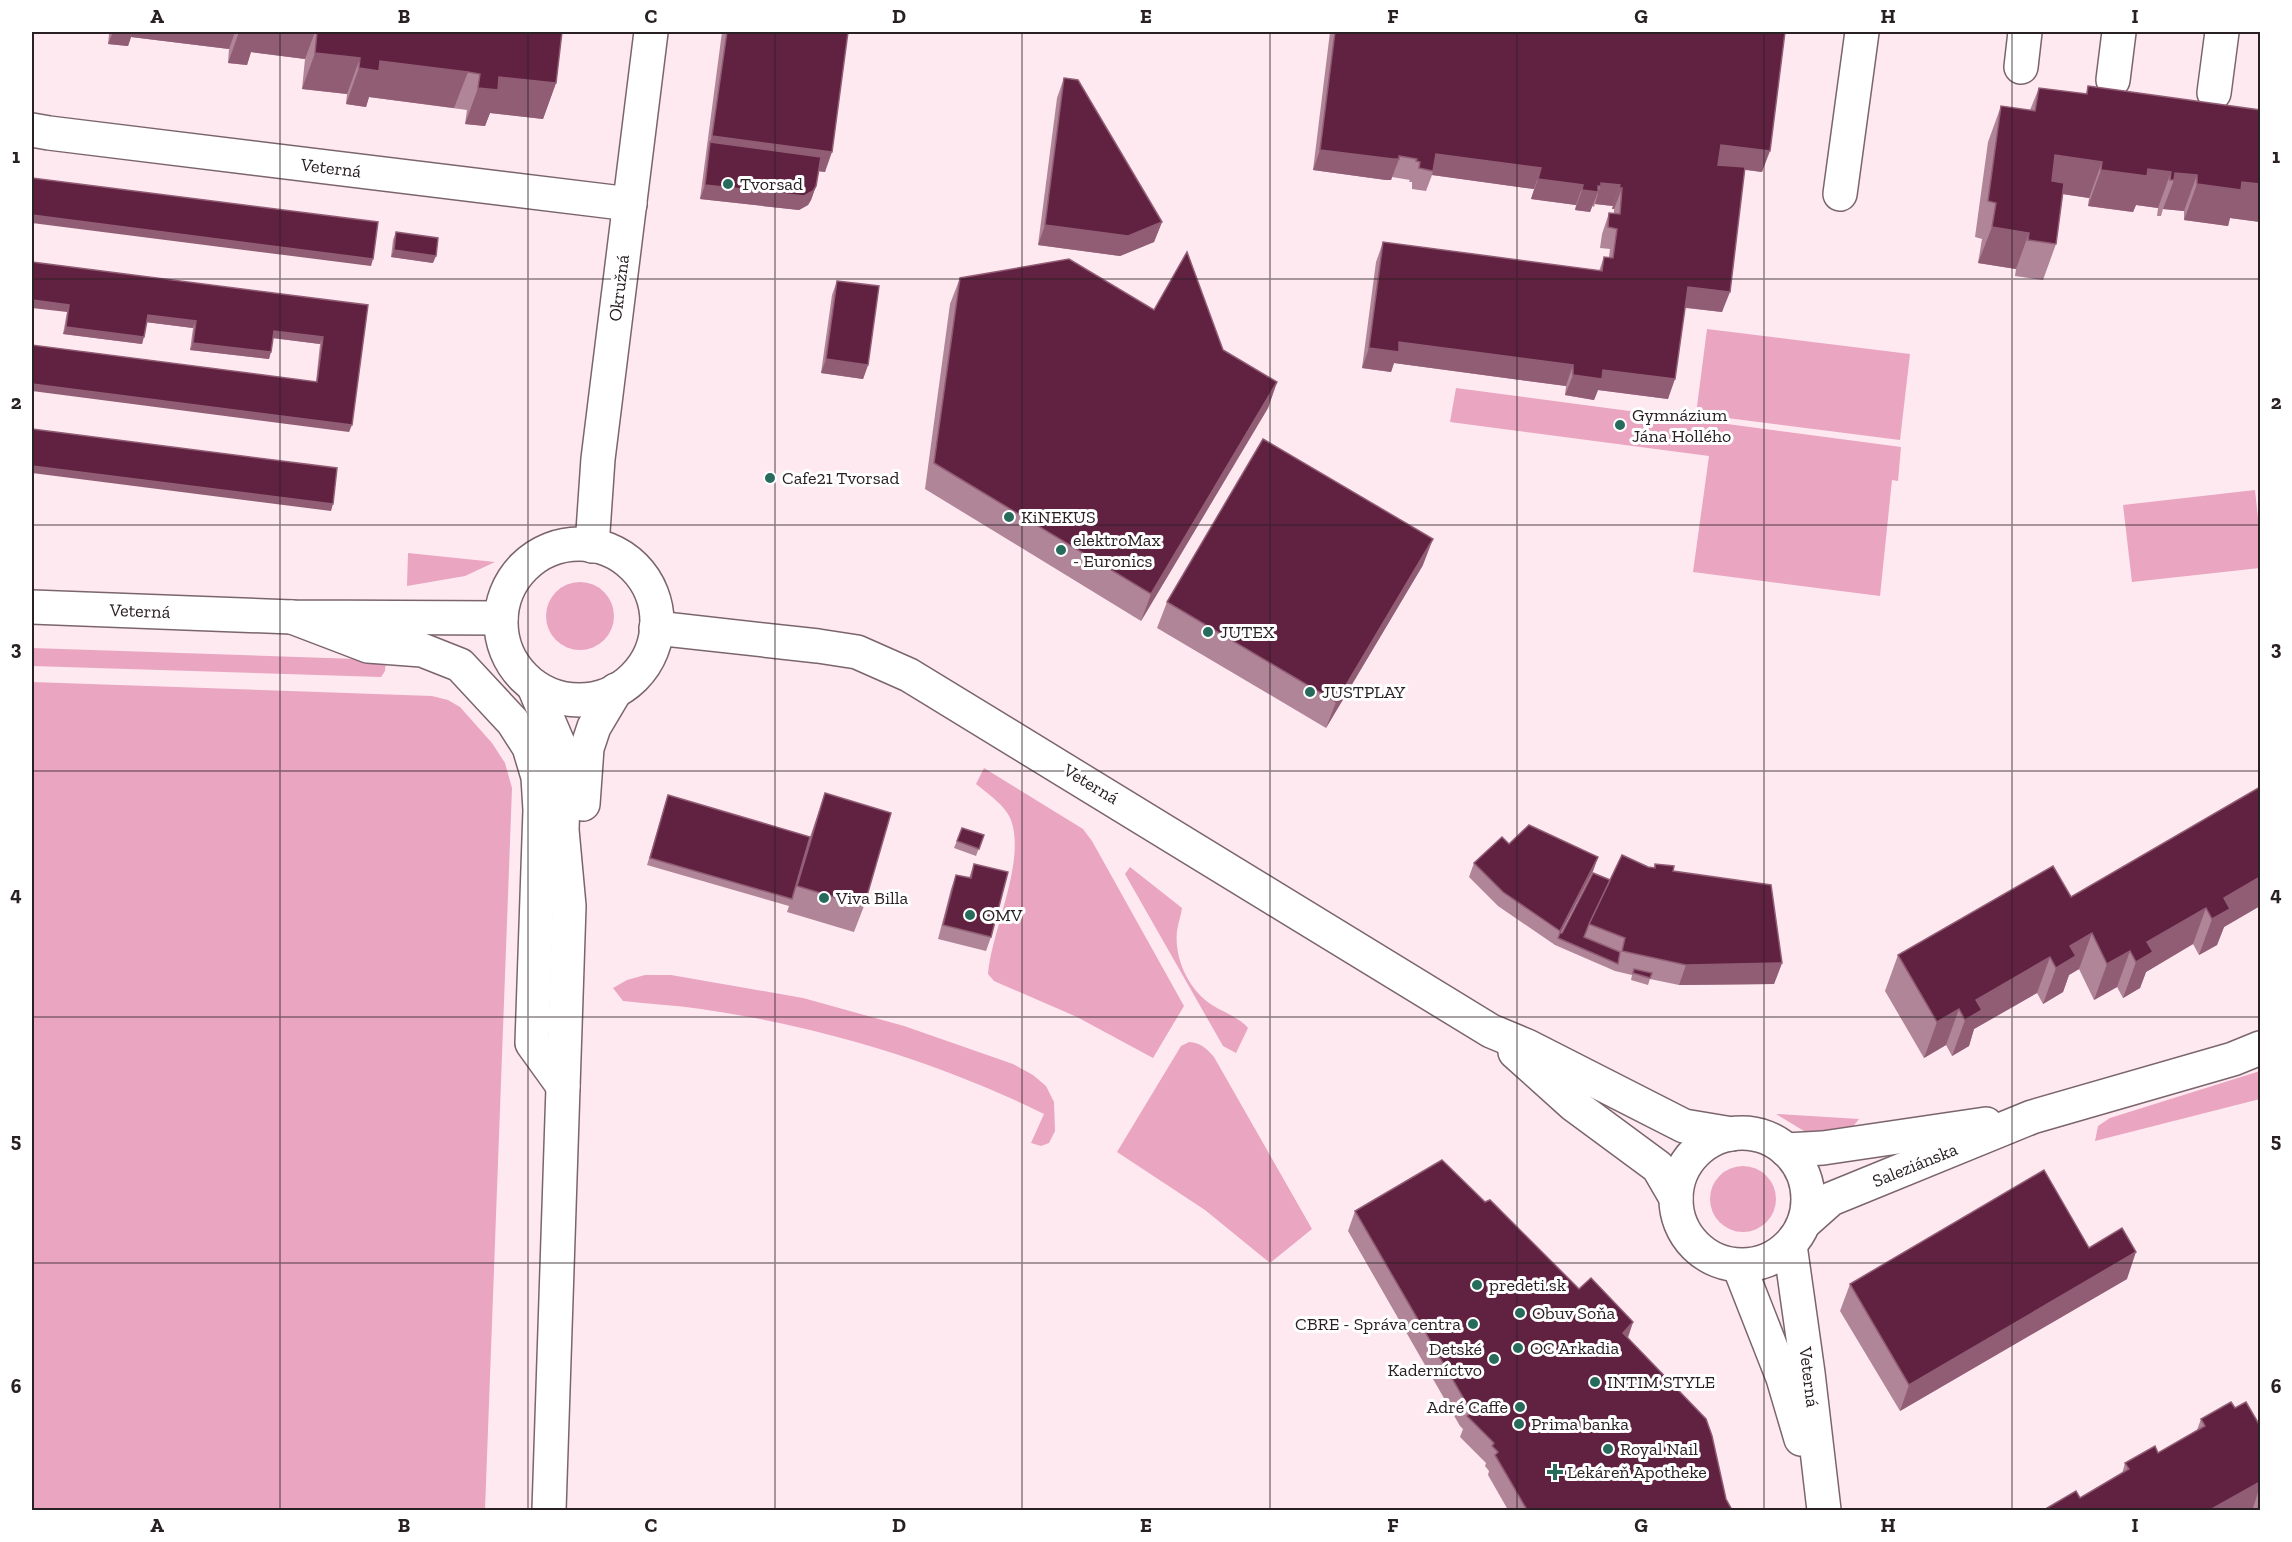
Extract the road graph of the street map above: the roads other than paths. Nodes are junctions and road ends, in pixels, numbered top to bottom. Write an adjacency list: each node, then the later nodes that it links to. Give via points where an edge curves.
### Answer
1 (651, 32): 11 (street, Okružná)
2 (1862, 32): 10 (street)
3 (2025, 32): 6 (street)
4 (2119, 32): 7 (street)
5 (2222, 32): 8 (street)
6 (2021, 67)
7 (2113, 80)
8 (2214, 93)
9 (32, 129): 11 (street, Veterná)
10 (1840, 194)
11 (630, 204): 12 (street, Okružná, via 598,459)
12 (592, 546): 15 (street, via 563,546 537,557 508,590); 16 (street, via 624,559 640,574 651,594)
13 (32, 607): 14 (street, Veterná)
14 (292, 617): 15 (street, Veterná); 22 (street, via 368,646 422,650 459,665 513,722 529,747 538,777 540,810 532,1043)
15 (501, 618): 17 (street, via 508,655)
16 (656, 628): 18 (street, via 644,664); 20 (street, Veterná, via 857,652 909,675)
17 (534, 687): 18 (street, via 556,697 579,700); 19 (street, via 561,750 564,767 562,830)
18 (616, 690): 19 (street, via 594,727 587,748 583,829)
19 (569, 906): 22 (street)
20 (1491, 1031): 24 (street, Veterná, via 1684,1126); 26 (street, Veterná, via 1574,1105 1658,1167)
21 (2260, 1048): 23 (street, Saleziánska)
22 (563, 1086): 29 (street)
23 (2032, 1117): 25 (street, Saleziánska); 27 (street, Saleziánska, via 1831,1199)
24 (1732, 1134): 25 (street, via 1761,1136); 26 (street, via 1704,1146 1693,1156 1684,1169)
25 (1786, 1150): 27 (street, via 1797,1162 1808,1192 1808,1208)
26 (1676, 1198): 28 (street, via 1682,1227 1699,1249)
27 (1797, 1234): 28 (street, via 1767,1261); 30 (street, Veterná)
28 (1738, 1266): 30 (street, Veterná, via 1783,1378)
29 (549, 1510)
30 (1823, 1510)

